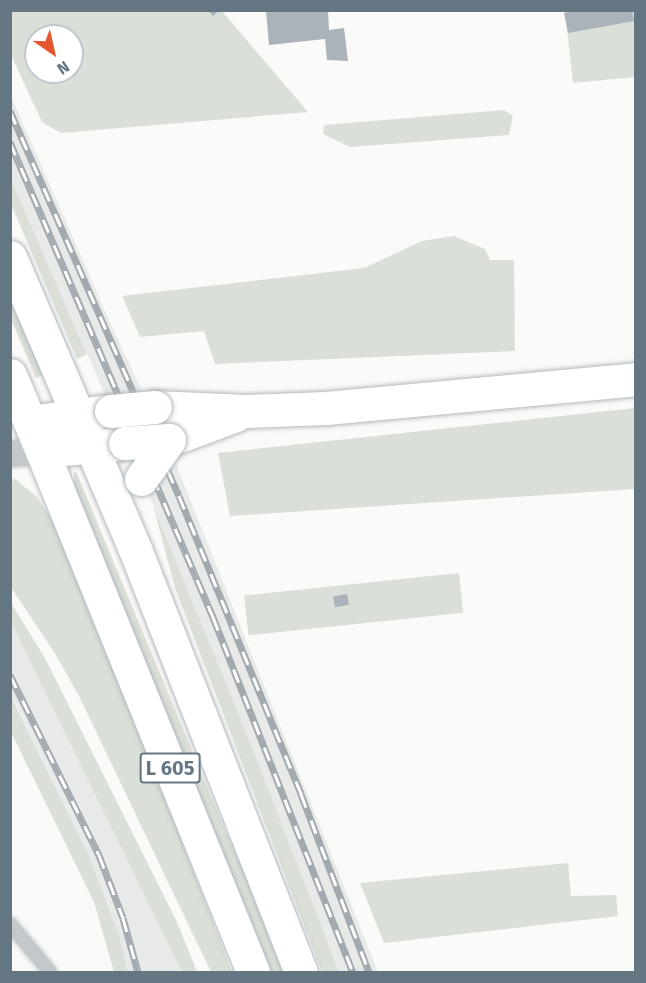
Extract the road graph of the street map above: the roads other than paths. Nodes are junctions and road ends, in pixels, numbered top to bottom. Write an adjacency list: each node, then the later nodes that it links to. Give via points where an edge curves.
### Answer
1 (10, 257): 5 (main road, L 605)
2 (10, 375): 6 (main road, L 605)
3 (636, 379): 4 (main road, via 326,408)
4 (246, 411): 5 (main road, bridge, via 154,407); 7 (main road)
5 (78, 416): 6 (main road); 8 (main road, L 605)
6 (20, 422): 9 (main road, L 605)
7 (169, 440): 8 (main road, bridge); 11 (main road, bridge, via 141,479 133,510)
8 (91, 446): 9 (main road); 11 (main road, L 605)
9 (42, 451): 10 (street); 14 (main road, L 605)
10 (10, 454)
11 (135, 549): 15 (main road, L 605)
12 (10, 924): 13 (lane)
13 (50, 972)
14 (253, 972)
15 (301, 972)

